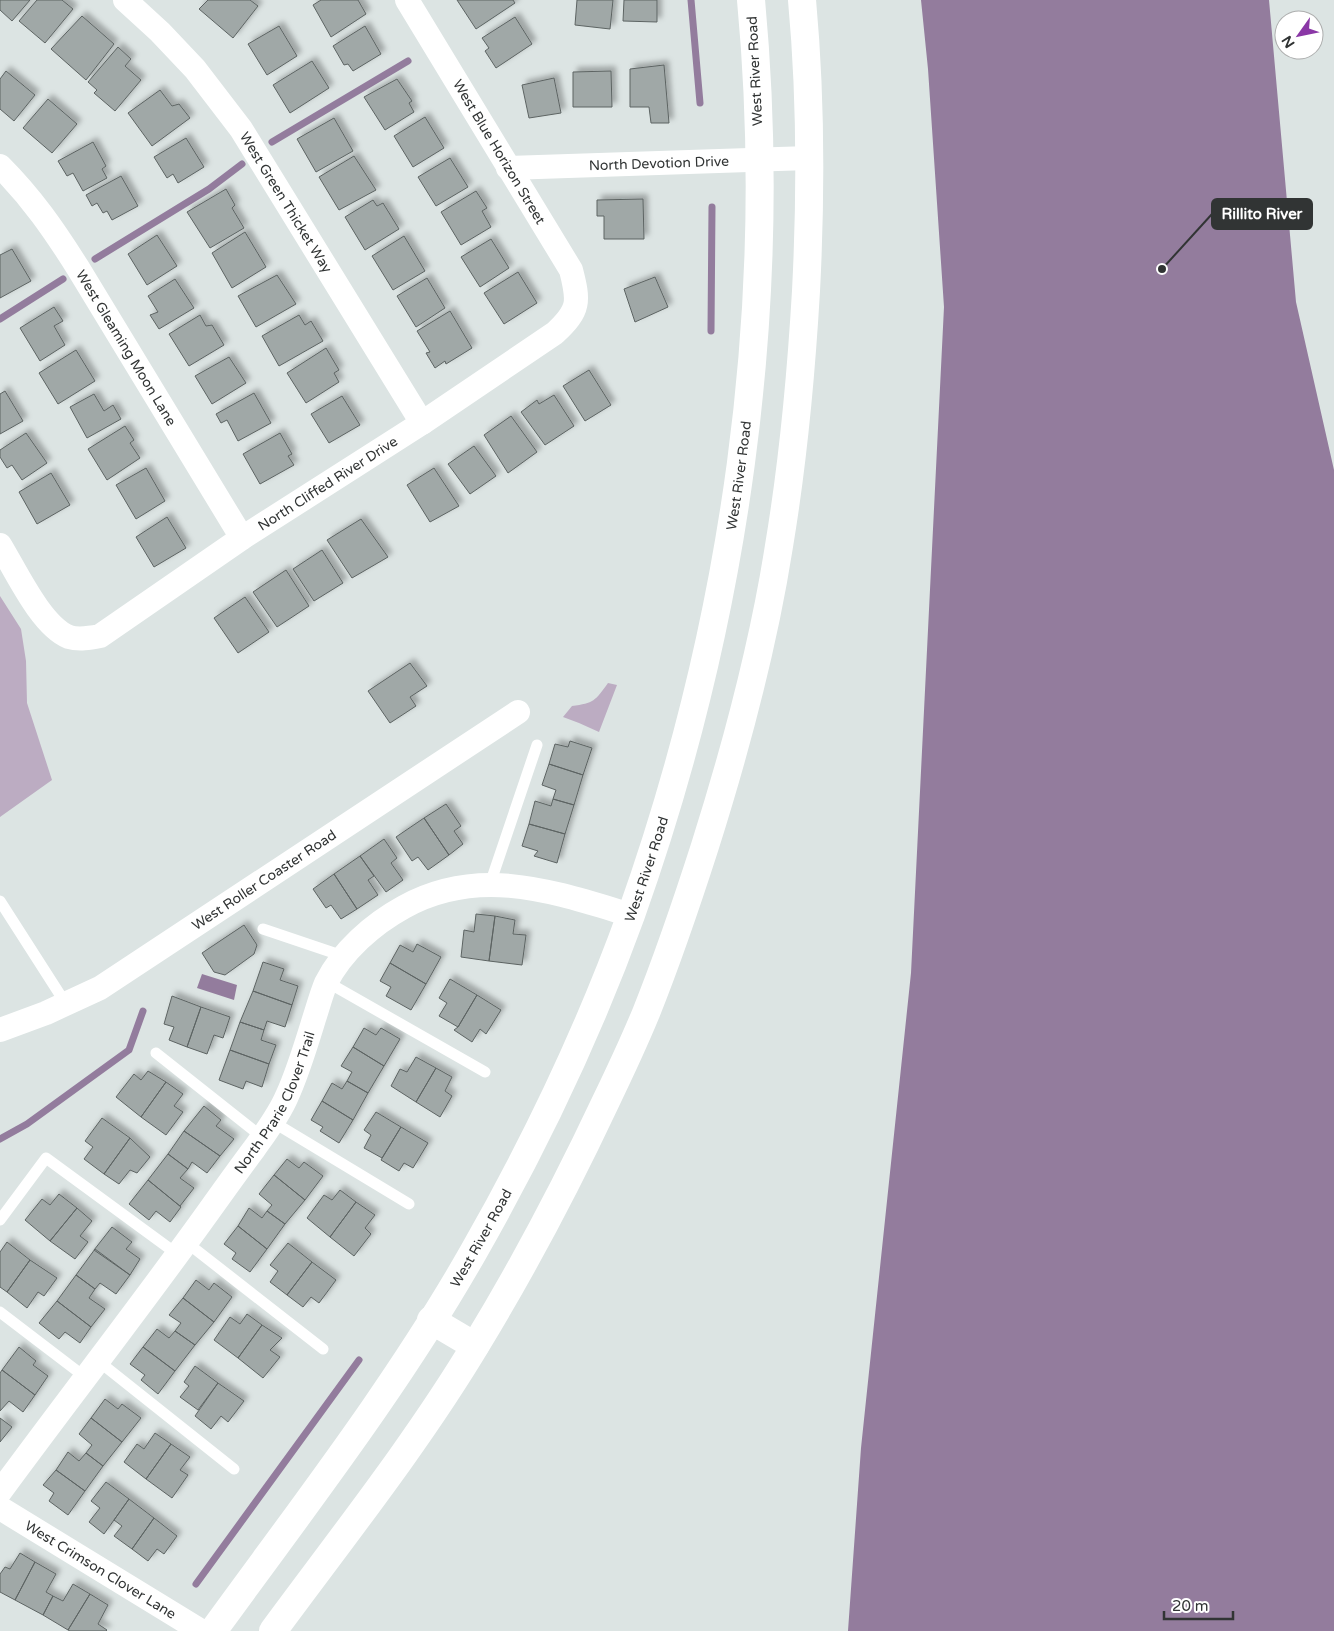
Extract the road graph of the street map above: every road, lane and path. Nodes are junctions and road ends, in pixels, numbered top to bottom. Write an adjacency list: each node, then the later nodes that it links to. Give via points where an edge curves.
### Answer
1 (125, 0): 10 (street, West Green Thicket Way, via 195,69 241,129)
2 (407, 0): 8 (street, West Blue Horizon Street)
3 (751, 0): 6 (main road, West River Road)
4 (802, 0): 5 (main road)
5 (810, 158): 6 (street, North Devotion Drive); 31 (main road, via 802,356 788,484 769,599 741,726 692,885 645,1017 578,1160 535,1243)
6 (759, 160): 8 (street, North Devotion Drive); 17 (main road, West River Road, via 757,280 734,518 691,718 670,796)
7 (0, 166): 11 (street, West Gleaming Moon Lane, via 34,202 55,231)
8 (508, 168): 9 (street, West Blue Horizon Street, via 571,270)
9 (582, 312): 10 (street, North Cliffed River Drive)
10 (422, 423): 11 (street, North Cliffed River Drive)
11 (242, 538): 12 (street, North Cliffed River Drive, via 108,632 76,638 69,644 42,614)
12 (0, 545)
13 (518, 712): 21 (street, West Roller Coaster Road, via 100,988)
14 (537, 745): 15 (lane)
15 (490, 884): 17 (street, North Prarie Clover Trail, via 548,892); 19 (street, North Prarie Clover Trail, via 450,889 416,900 385,919)
16 (0, 901): 21 (lane)
17 (631, 915): 30 (main road, West River Road, via 597,1002 549,1107 487,1227)
18 (263, 929): 19 (lane)
19 (343, 956): 20 (street, North Prarie Clover Trail)
20 (327, 982): 24 (lane); 25 (street, North Prarie Clover Trail, via 287,1097)
21 (66, 1004): 22 (street, West Roller Coaster Road)
22 (0, 1030)
23 (156, 1053): 25 (lane)
24 (485, 1072)
25 (268, 1129): 26 (lane); 28 (street, North Prarie Clover Trail)
26 (409, 1204)
27 (0, 1220): 28 (lane, via 46,1158)
28 (182, 1248): 32 (lane); 33 (street, North Prarie Clover Trail)
29 (0, 1312): 33 (lane)
30 (431, 1320): 31 (main road); 38 (main road, West River Road, via 374,1409)
31 (475, 1346): 39 (main road, via 391,1471)
32 (323, 1349)
33 (91, 1369): 34 (lane); 35 (street, North Prarie Clover Trail)
34 (234, 1469)
35 (0, 1492)
36 (0, 1508): 37 (street, West Crimson Clover Lane)
37 (201, 1631)
38 (214, 1631)
39 (273, 1631)

